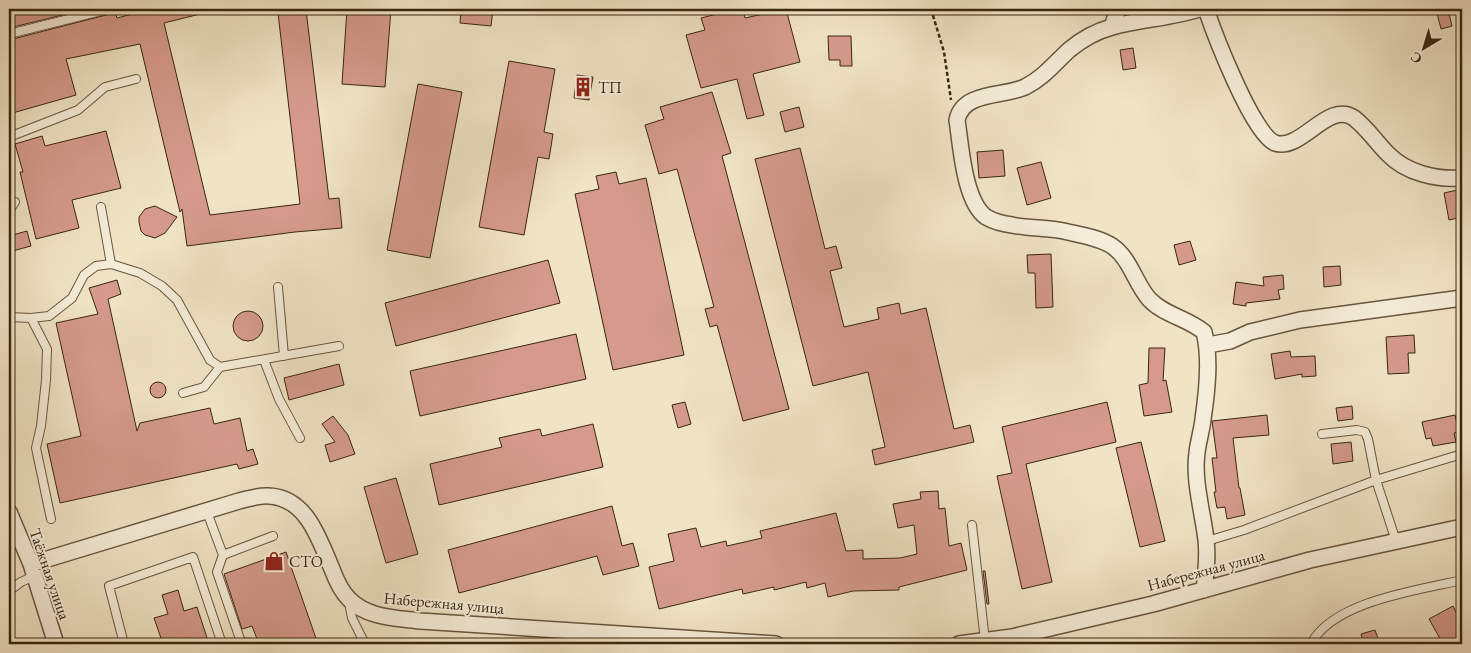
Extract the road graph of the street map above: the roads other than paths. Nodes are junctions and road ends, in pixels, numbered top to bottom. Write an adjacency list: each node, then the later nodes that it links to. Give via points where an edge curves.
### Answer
1 (109, 9): 6 (lane)
2 (1118, 9): 5 (street)
3 (1199, 9): 5 (street)
4 (1206, 9): 9 (street, via 1247,105 1264,134 1275,143 1290,143 1343,114 1353,117 1390,157 1408,168 1446,179)
5 (1112, 27): 18 (street, via 1082,40 1053,67 1023,88 968,102 959,111 957,120 968,184 978,208 986,216 1012,226 1052,228 1112,246 1125,260 1148,298 1161,309 1204,332)
6 (9, 34)
7 (136, 79): 8 (lane, via 105,87 78,110)
8 (9, 137)
9 (1462, 178)
10 (16, 202): 12 (lane)
11 (101, 207): 13 (lane)
12 (9, 211)
13 (111, 264): 17 (lane, via 96,266 84,275 72,298 49,316); 22 (lane, via 140,273 177,300 210,360)
14 (278, 287): 20 (lane)
15 (1462, 298): 18 (street, via 1300,320)
16 (9, 317): 17 (lane)
17 (31, 318): 30 (lane, via 47,349 41,426 36,448)
18 (1208, 345): 35 (street, via 1203,418 1196,453)
19 (339, 346): 20 (lane)
20 (284, 356): 21 (lane)
21 (264, 360): 22 (lane); 25 (lane)
22 (220, 367): 23 (lane, via 204,387)
23 (183, 393)
24 (1322, 434): 27 (lane, via 1365,432)
25 (300, 438)
26 (1462, 454): 27 (lane)
27 (1376, 480): 34 (lane); 35 (lane)
28 (207, 512): 36 (lane); 37 (street, Набережная улица); 41 (street, Набережная улица, via 267,496 294,504 314,528 339,586)
29 (9, 516): 37 (street, Таёжная улица)
30 (51, 519)
31 (972, 525): 42 (lane)
32 (1462, 527): 34 (street, Набережная улица)
33 (273, 536): 36 (lane)
34 (1396, 540): 39 (street, Набережная улица)
35 (1207, 541): 39 (street)
36 (223, 556): 43 (lane, via 217,572 241,642)
37 (33, 570): 40 (lane); 44 (street, Таёжная улица)
38 (1462, 580): 50 (lane, via 1387,596 1353,609 1328,623)
39 (1204, 590): 42 (street, Набережная улица, via 1012,637)
40 (9, 591)
41 (349, 599): 47 (lane, via 352,618); 48 (street, Набережная улица, via 376,615 420,621)
42 (985, 640): 49 (street, Набережная улица)
43 (253, 643)
44 (56, 644)
45 (124, 644): 46 (lane, via 109,586 193,556)
46 (222, 644)
47 (365, 644)
48 (776, 644)
49 (959, 644)
50 (1311, 644)

